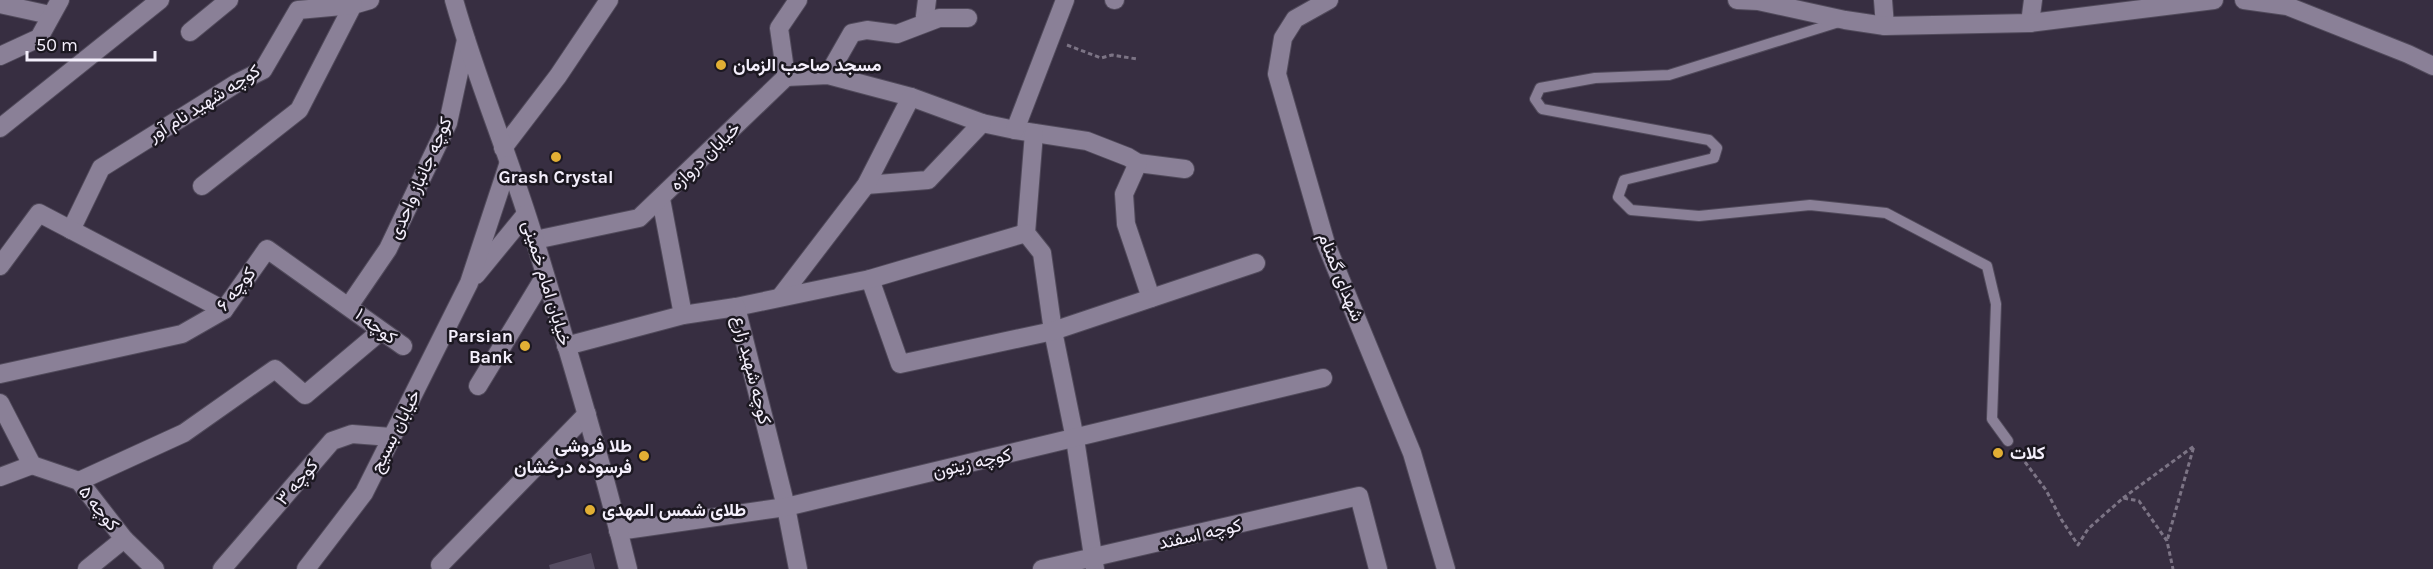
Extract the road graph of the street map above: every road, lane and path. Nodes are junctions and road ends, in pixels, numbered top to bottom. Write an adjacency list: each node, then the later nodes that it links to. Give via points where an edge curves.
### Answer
1 (60, 0): 18 (street)
2 (160, 0): 34 (street)
3 (229, 0): 24 (street)
4 (454, 0): 26 (street, خیابان امام خمینی)
5 (609, 0): 37 (street, خیابان بسیج)
6 (798, 0): 31 (street, via 779,28)
7 (927, 0): 21 (street, via 925,16)
8 (1065, 0): 25 (street)
9 (1329, 0): 88 (street, شهدای گمنام, via 1295,19 1283,38 1277,74 1326,244 1412,453)
10 (1737, 0): 20 (street)
11 (1883, 0): 23 (street)
12 (2033, 0): 22 (street)
13 (2214, 0): 22 (street)
14 (2244, 0): 16 (street)
15 (361, 2): 41 (street, کوچه شهید نام آور, via 299,111); 44 (street, کوچه شهید نام آور, via 298,10 263,70 100,168)
16 (2287, 3): 29 (street)
17 (0, 4): 18 (street)
18 (50, 15): 27 (street, via 39,38)
19 (968, 18): 21 (street)
20 (1845, 20): 23 (street); 69 (lane, via 1669,75 1595,78 1540,88 1535,99 1542,109 1708,140 1717,148 1714,158 1624,180 1618,197 1631,210 1699,216 1810,205 1886,213 1987,266 1996,304 1992,419)
21 (929, 21): 30 (street, via 897,34 867,30 852,33)
22 (2030, 22): 23 (street)
23 (1885, 26)
24 (190, 32)
25 (1050, 38): 28 (path, via 1101,58 1112,55); 35 (street)
26 (465, 40): 37 (street, خیابان امام خمینی); 54 (street, کوچه جانباز واحدی, via 448,123 388,249)
27 (0, 56)
28 (1137, 59)
29 (2433, 66)
30 (828, 75): 31 (street); 32 (street)
31 (786, 77): 42 (street, خیابان دروازه)
32 (911, 98): 33 (street); 40 (street)
33 (982, 123): 35 (street); 40 (street, via 928,180)
34 (0, 128)
35 (1015, 130): 36 (street)
36 (1034, 133): 38 (street, via 1087,141); 45 (street)
37 (506, 156): 43 (street, خیابان امام خمینی); 51 (street, خیابان بسیج)
38 (1138, 163): 39 (street); 53 (street, via 1124,194 1125,224)
39 (1185, 169)
40 (866, 184): 52 (street)
41 (202, 186)
42 (661, 199): 46 (street, خیابان دروازه, via 639,218); 57 (street)
43 (526, 214): 46 (street, خیابان امام خمینی); 51 (street, خیابان بسیج)
44 (71, 230): 48 (street, via 39,213); 56 (street)
45 (1026, 233): 50 (street); 59 (street, via 1042,253)
46 (535, 240): 49 (street, خیابان امام خمینی)
47 (1256, 263): 53 (street)
48 (0, 266)
49 (545, 276): 61 (street, خیابان امام خمینی); 64 (street)
50 (870, 279): 52 (street); 59 (street, via 900,364)
51 (469, 284): 67 (street, خیابان بسیج)
52 (781, 296): 55 (street)
53 (1151, 298): 59 (street)
54 (349, 306): 56 (street, کوچه ۶, via 267,249); 58 (street, کوچه ۱)
55 (736, 307): 57 (street, کوچه شهید زارع); 74 (street, کوچه شهید زارع)
56 (224, 309): 62 (street, کوچه ۶, via 183,334)
57 (683, 315): 61 (street, کوچه شهید زارع)
58 (381, 331): 60 (street, کوچه ۱); 72 (street, via 305,395 274,369 184,433)
59 (1053, 331): 68 (street)
60 (403, 346)
61 (566, 346): 66 (street, خیابان امام خمینی)
62 (0, 374)
63 (1323, 378): 68 (street, کوچه زیتون)
64 (478, 386)
65 (0, 403): 70 (street)
66 (587, 414): 75 (street, خیابان امام خمینی); 79 (street)
67 (391, 437): 82 (street, کوچه ۳, via 352,434 332,441); 83 (street, خیابان بسیج, via 364,494)
68 (1075, 438): 74 (street, کوچه زیتون); 78 (street)
69 (2008, 441): 73 (path, via 2046,490 2078,545 2088,529)
70 (32, 465): 71 (street); 72 (street, کوچه ۵)
71 (0, 477)
72 (79, 481): 76 (street, کوچه ۵)
73 (2123, 498): 77 (path, via 2139,501); 77 (path, via 2194,446)
74 (786, 507): 75 (street, کوچه زیتون); 85 (street, کوچه شهید زارع)
75 (618, 531): 84 (street, خیابان امام خمینی)
76 (124, 539): 80 (street); 81 (street, کوچه ۵)
77 (2167, 541): 89 (path)
78 (1094, 564): 86 (street, کوچه اسفند); 87 (street, کوچه اسفند, via 1359,496)
79 (440, 565)
80 (87, 569)
81 (154, 569)
82 (222, 569)
83 (306, 569)
84 (628, 569)
85 (798, 569)
86 (1042, 569)
87 (1378, 569)
88 (1446, 569)
89 (2173, 569)

